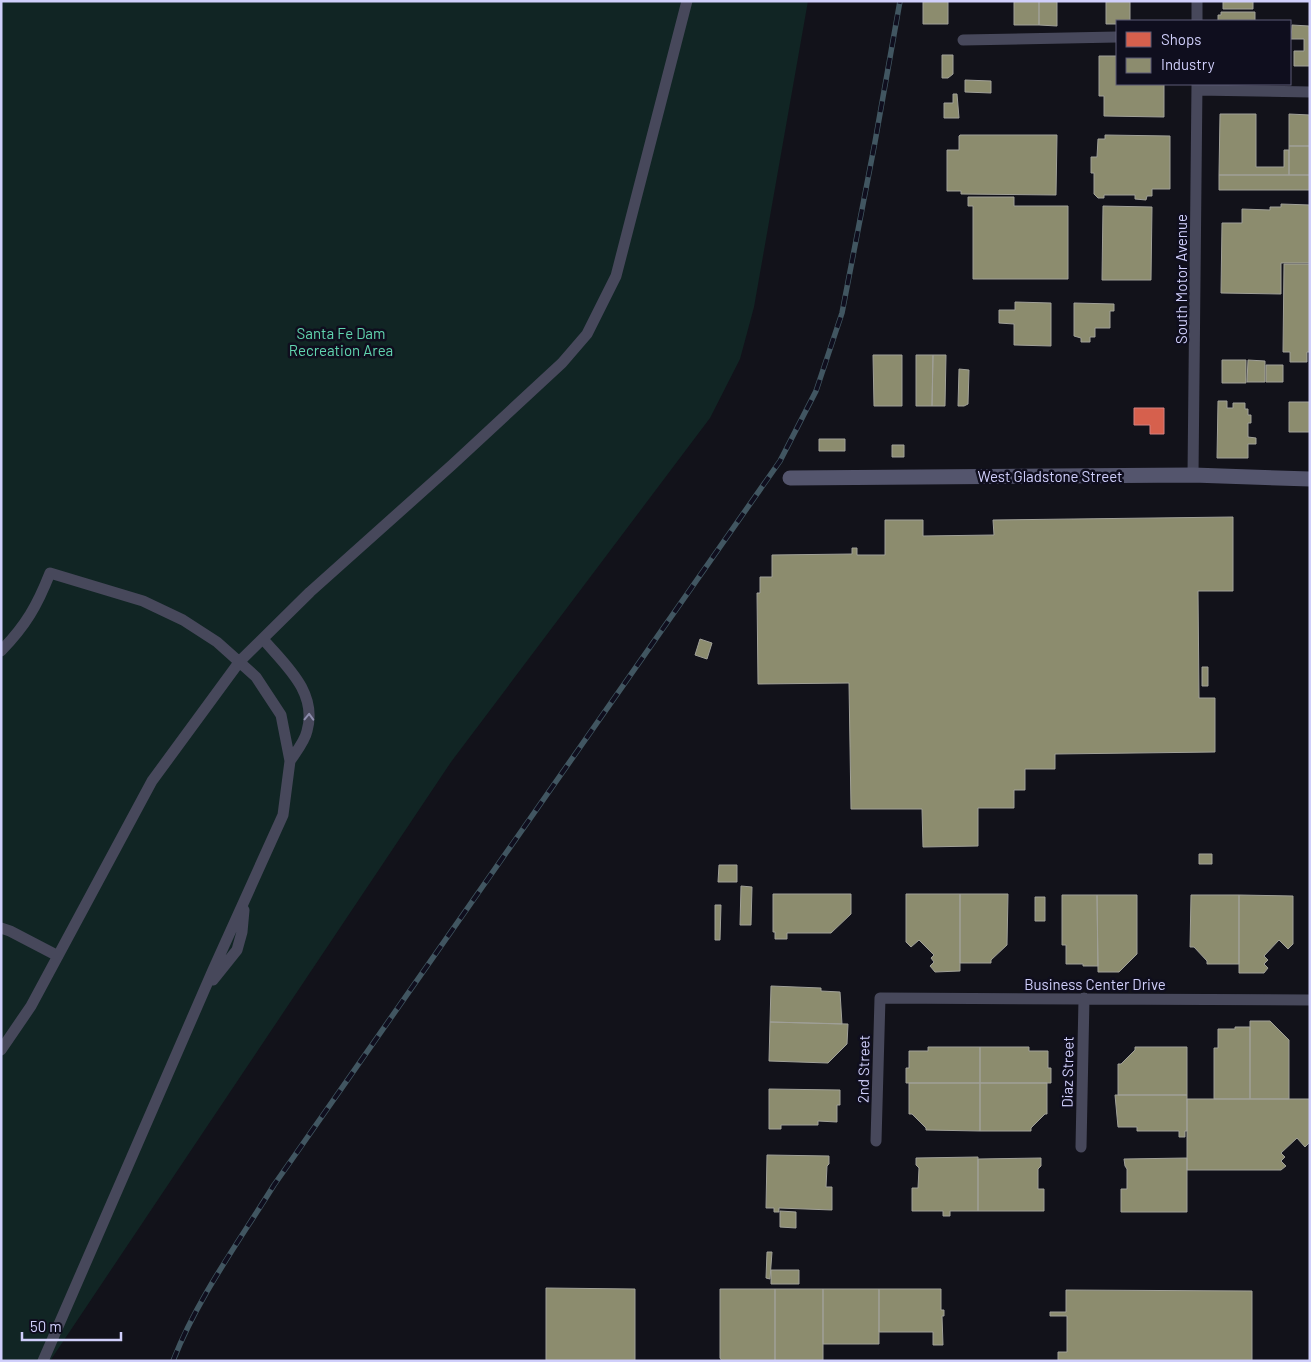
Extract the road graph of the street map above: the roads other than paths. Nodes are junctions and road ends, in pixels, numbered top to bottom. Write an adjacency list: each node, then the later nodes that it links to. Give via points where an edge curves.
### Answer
1 (688, 1): 11 (street, via 616,276 587,334 555,370 310,592)
2 (1197, 1): 3 (street)
3 (1197, 20)
4 (1116, 37): 5 (street)
5 (963, 40)
6 (1197, 87): 7 (street); 8 (street, South Motor Avenue)
7 (1310, 92)
8 (1193, 475): 9 (street, West Gladstone Street); 10 (street, West Gladstone Street)
9 (790, 478)
10 (1310, 478)
11 (263, 639): 13 (street); 14 (street, one-way to 11, via 307,733 310,720 308,701 298,680)
12 (1, 651): 13 (street, via 33,612 50,573 143,601 183,620)
13 (240, 661): 14 (street, via 256,677 281,714); 16 (street, via 152,781)
14 (290, 761): 23 (street, via 283,815 244,904 237,950 206,988)
15 (1, 928): 16 (street)
16 (58, 956): 20 (street, via 31,1006)
17 (880, 998): 18 (street, Business Center Drive); 21 (street, 2nd Street)
18 (1084, 998): 19 (street, Business Center Drive); 22 (street, Diaz Street)
19 (1310, 1000)
20 (1, 1050)
21 (876, 1141)
22 (1080, 1147)
23 (43, 1361)

